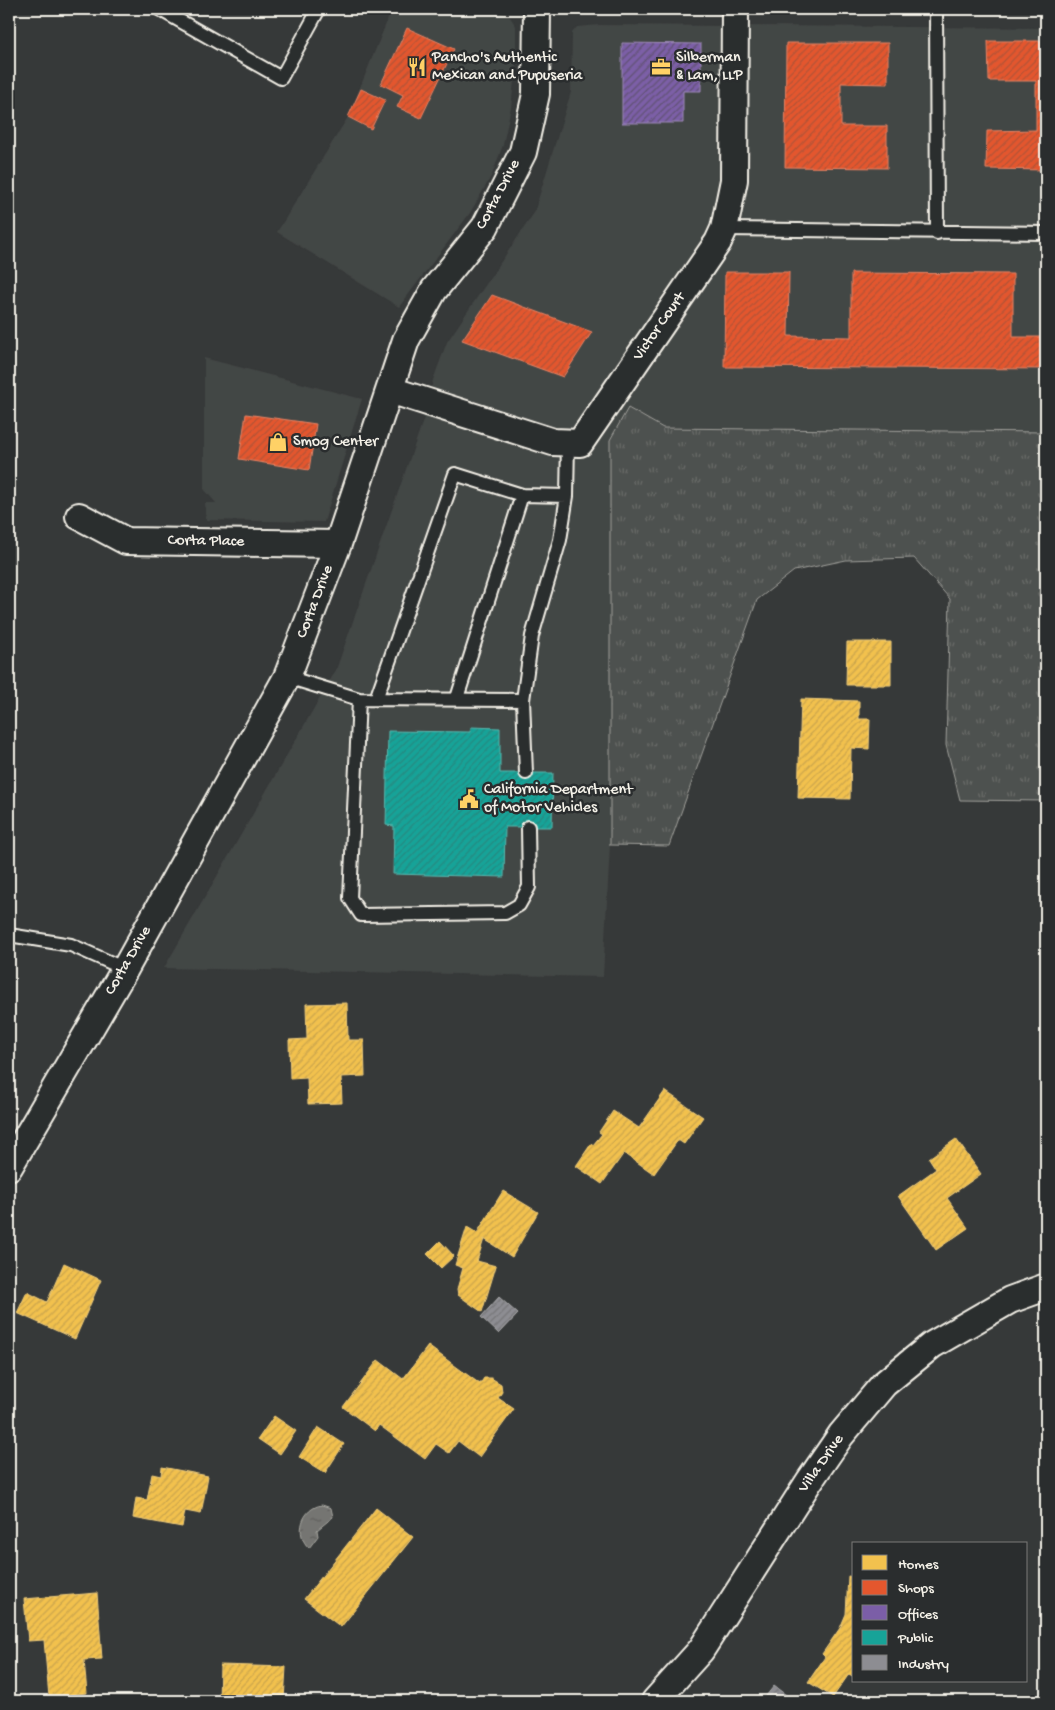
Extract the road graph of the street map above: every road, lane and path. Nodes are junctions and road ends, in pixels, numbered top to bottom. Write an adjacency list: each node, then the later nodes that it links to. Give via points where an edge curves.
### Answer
1 (159, 9): 2 (lane, via 281,78)
2 (318, 9)
3 (537, 9): 9 (street, Corta Drive, via 536,94 523,152 485,227 424,307 406,340)
4 (735, 9): 6 (street, Victor Court, via 734,180)
5 (936, 9): 7 (lane)
6 (724, 229): 7 (lane); 10 (street, Victor Court, via 580,443)
7 (937, 233): 8 (lane)
8 (1046, 233)
9 (390, 390): 10 (street, via 553,442); 14 (street, Corta Drive)
10 (568, 442): 12 (lane)
11 (522, 495): 12 (lane); 16 (lane); 17 (lane, via 455,474)
12 (567, 496): 19 (lane, via 560,540 532,636)
13 (79, 516): 14 (street, Corta Place, via 126,541)
14 (338, 544): 15 (street, Corta Drive)
15 (287, 678): 18 (lane); 23 (street, Corta Drive)
16 (457, 698): 17 (lane); 19 (lane)
17 (376, 699): 18 (lane)
18 (359, 700): 21 (lane, via 350,898 361,914 505,913 519,905 529,887)
19 (523, 700): 20 (lane)
20 (526, 773)
21 (528, 827)
22 (9, 934): 23 (lane, via 71,944)
23 (125, 970): 24 (street, Corta Drive)
24 (9, 1167)
25 (1046, 1287): 26 (street, Villa Drive, via 1010,1300 932,1345 884,1384 841,1435 810,1480 701,1650)
26 (655, 1701)

